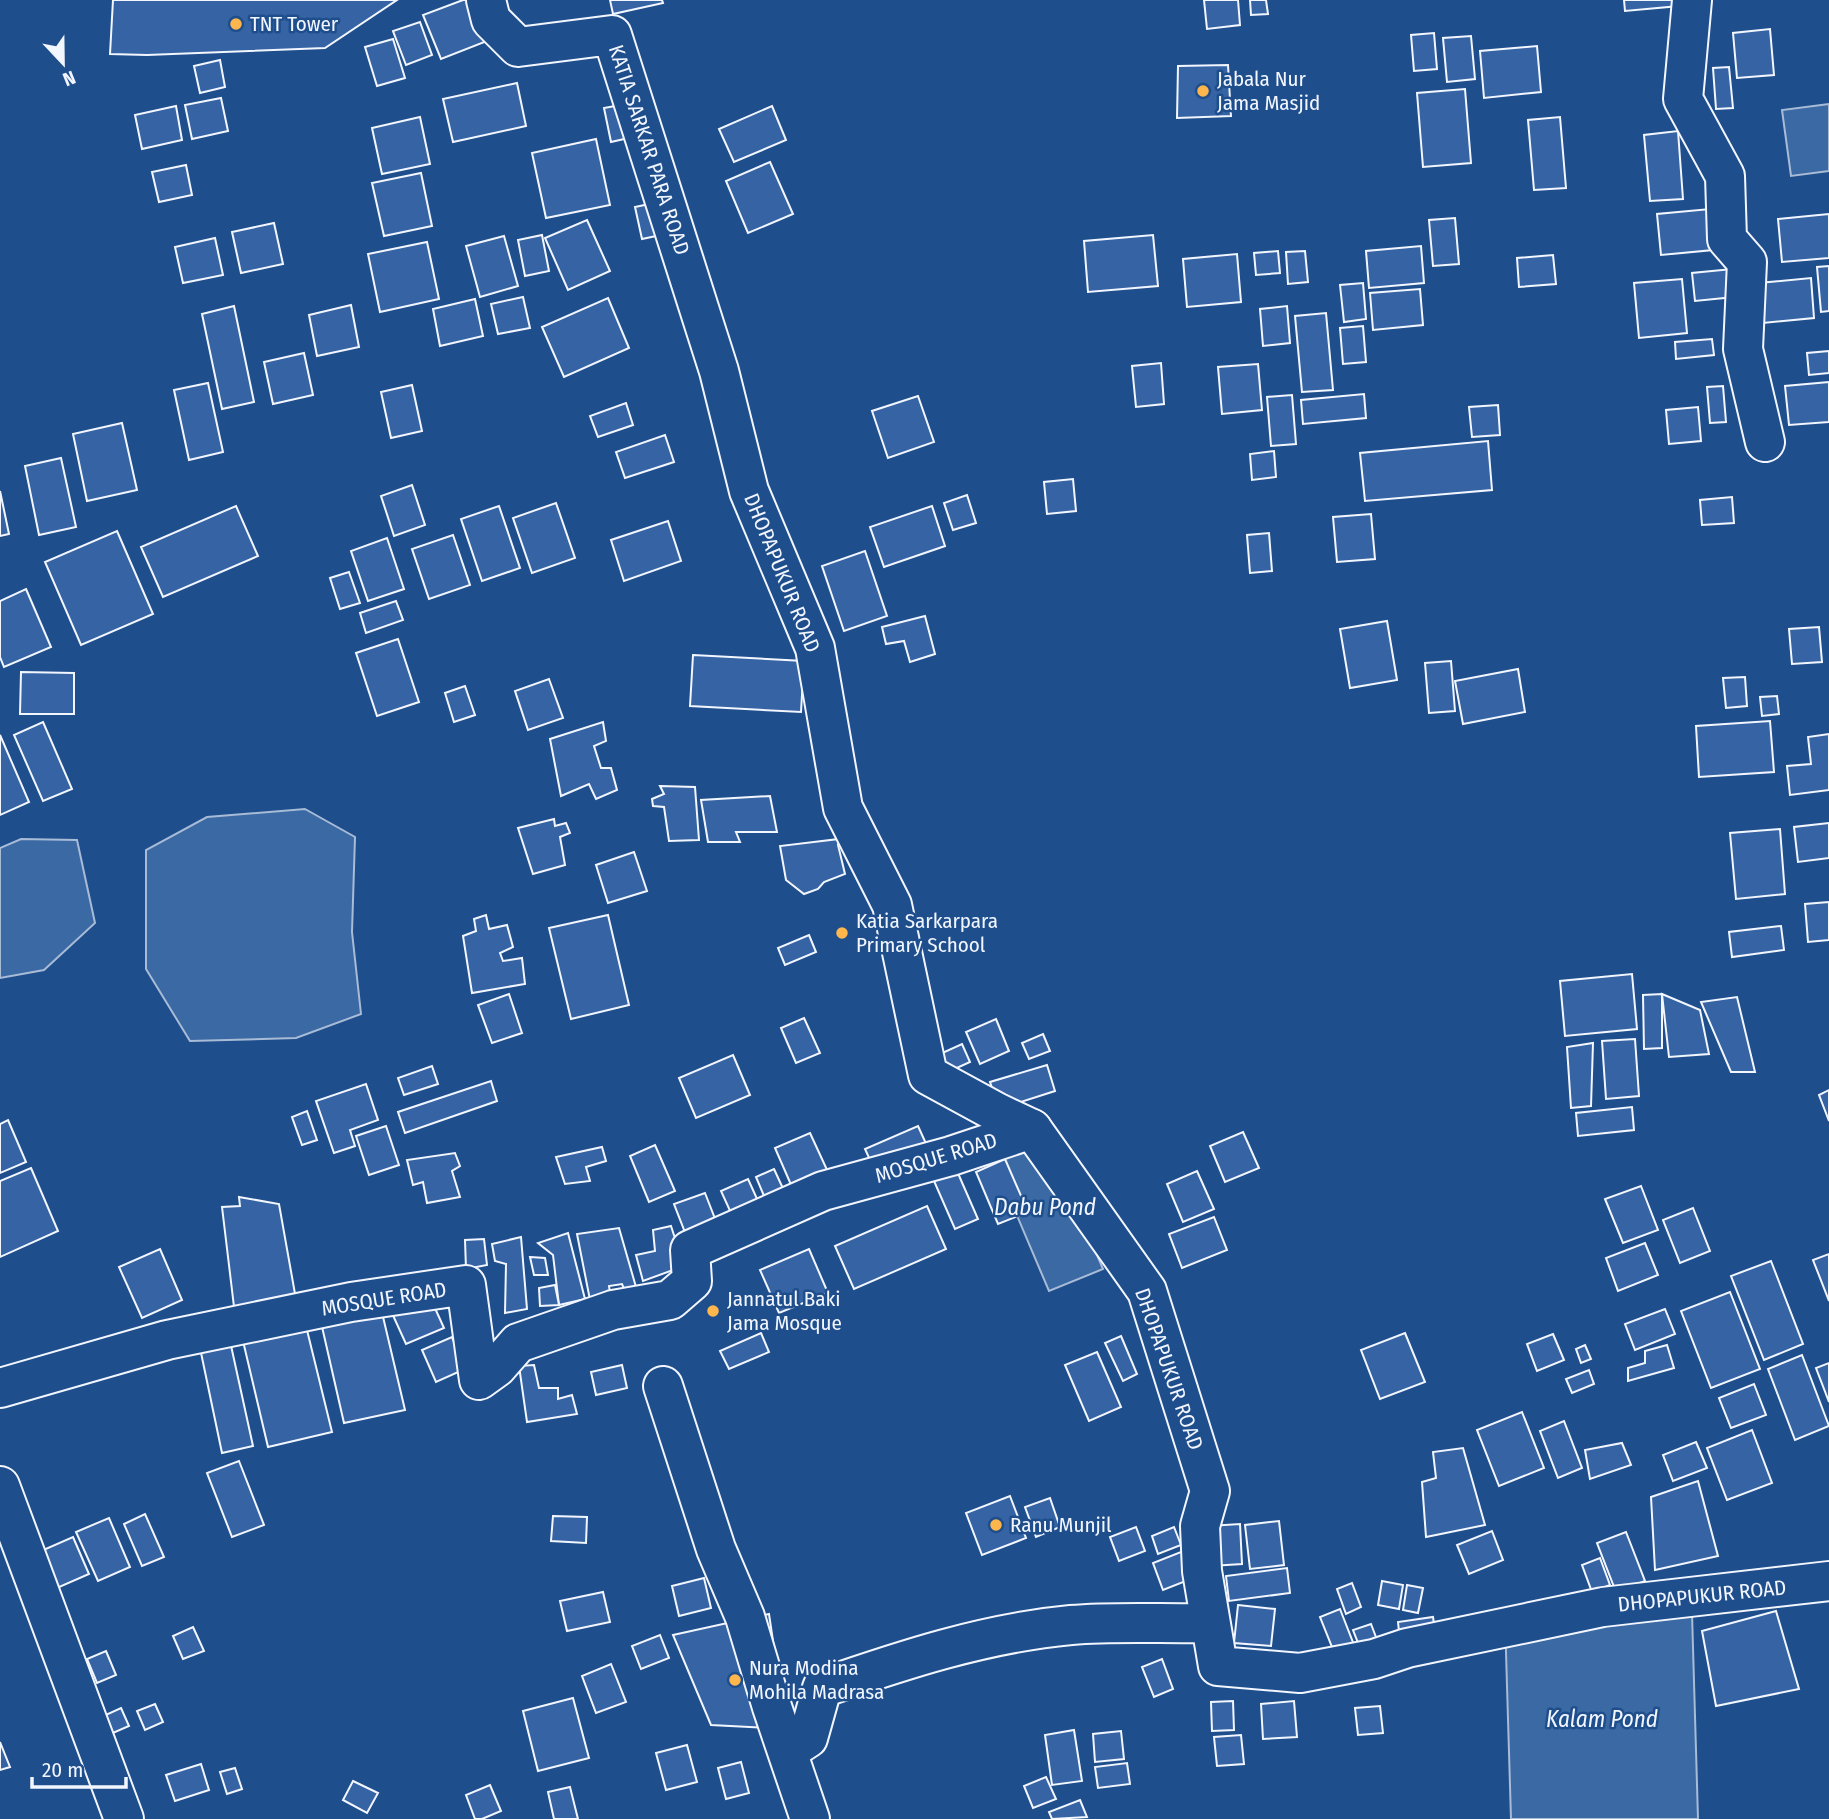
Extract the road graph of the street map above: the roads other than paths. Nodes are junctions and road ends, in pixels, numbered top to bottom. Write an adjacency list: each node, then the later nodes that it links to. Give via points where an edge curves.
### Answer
1 (486, 0): 3 (street, KATIA SARKAR PARA ROAD, via 491,20 518,47 612,35)
2 (1692, 0): 4 (street, via 1684,99 1725,176 1727,239 1747,262 1743,349)
3 (719, 371): 5 (street, DHOPAPUKUR ROAD, via 749,491 815,648 843,808 892,905 928,1075)
4 (1765, 442)
5 (1032, 1129): 7 (street, MOSQUE ROAD, via 823,1191 690,1250 692,1281 670,1300 613,1310 518,1343 479,1380 466,1285 167,1340); 10 (street, DHOPAPUKUR ROAD, via 1147,1291 1210,1491 1200,1526)
6 (663, 1386): 11 (street, via 716,1549 746,1616)
7 (0, 1388)
8 (0, 1486): 12 (street)
9 (1829, 1581): 10 (street, DHOPAPUKUR ROAD, via 1603,1607 1300,1673 1218,1665)
10 (1210, 1623): 11 (street, via 1072,1625 920,1654 822,1688 808,1738)
11 (788, 1751): 13 (street)
12 (124, 1819)
13 (810, 1819)

